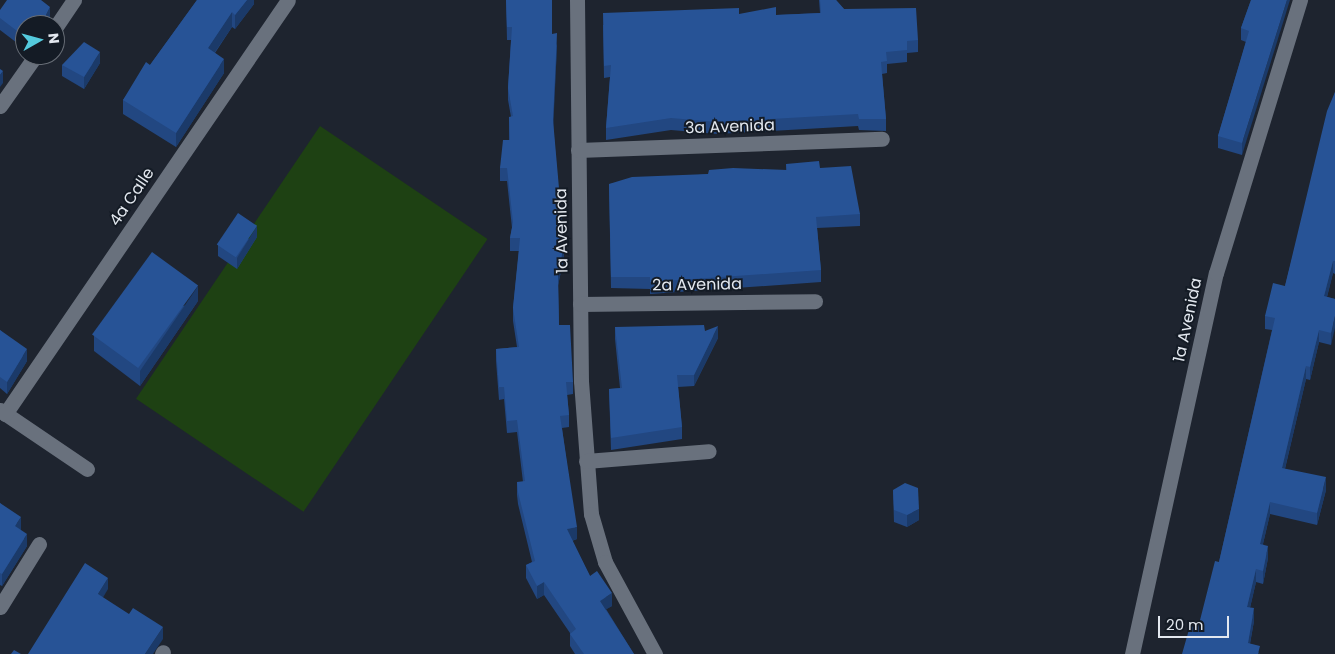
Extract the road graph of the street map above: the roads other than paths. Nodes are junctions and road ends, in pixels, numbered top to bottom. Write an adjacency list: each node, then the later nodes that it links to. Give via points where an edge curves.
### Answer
1 (74, 0): 5 (street)
2 (288, 0): 12 (street, 4a Calle)
3 (577, 0): 9 (street, 1a Avenida)
4 (1300, 0): 19 (street, 1a Avenida, via 1216,273)
5 (64, 15)
6 (29, 65): 7 (street)
7 (0, 106)
8 (882, 139): 9 (street, 3a Avenida)
9 (578, 150): 11 (street, 1a Avenida)
10 (815, 301): 11 (street, 2a Avenida)
11 (580, 304): 14 (street, 1a Avenida)
12 (3, 412): 15 (street)
13 (709, 451): 14 (street)
14 (586, 461): 18 (street, 1a Avenida, via 591,514 606,562)
15 (87, 469)
16 (40, 544): 17 (street)
17 (1, 604)
18 (654, 654)
19 (1132, 654)

